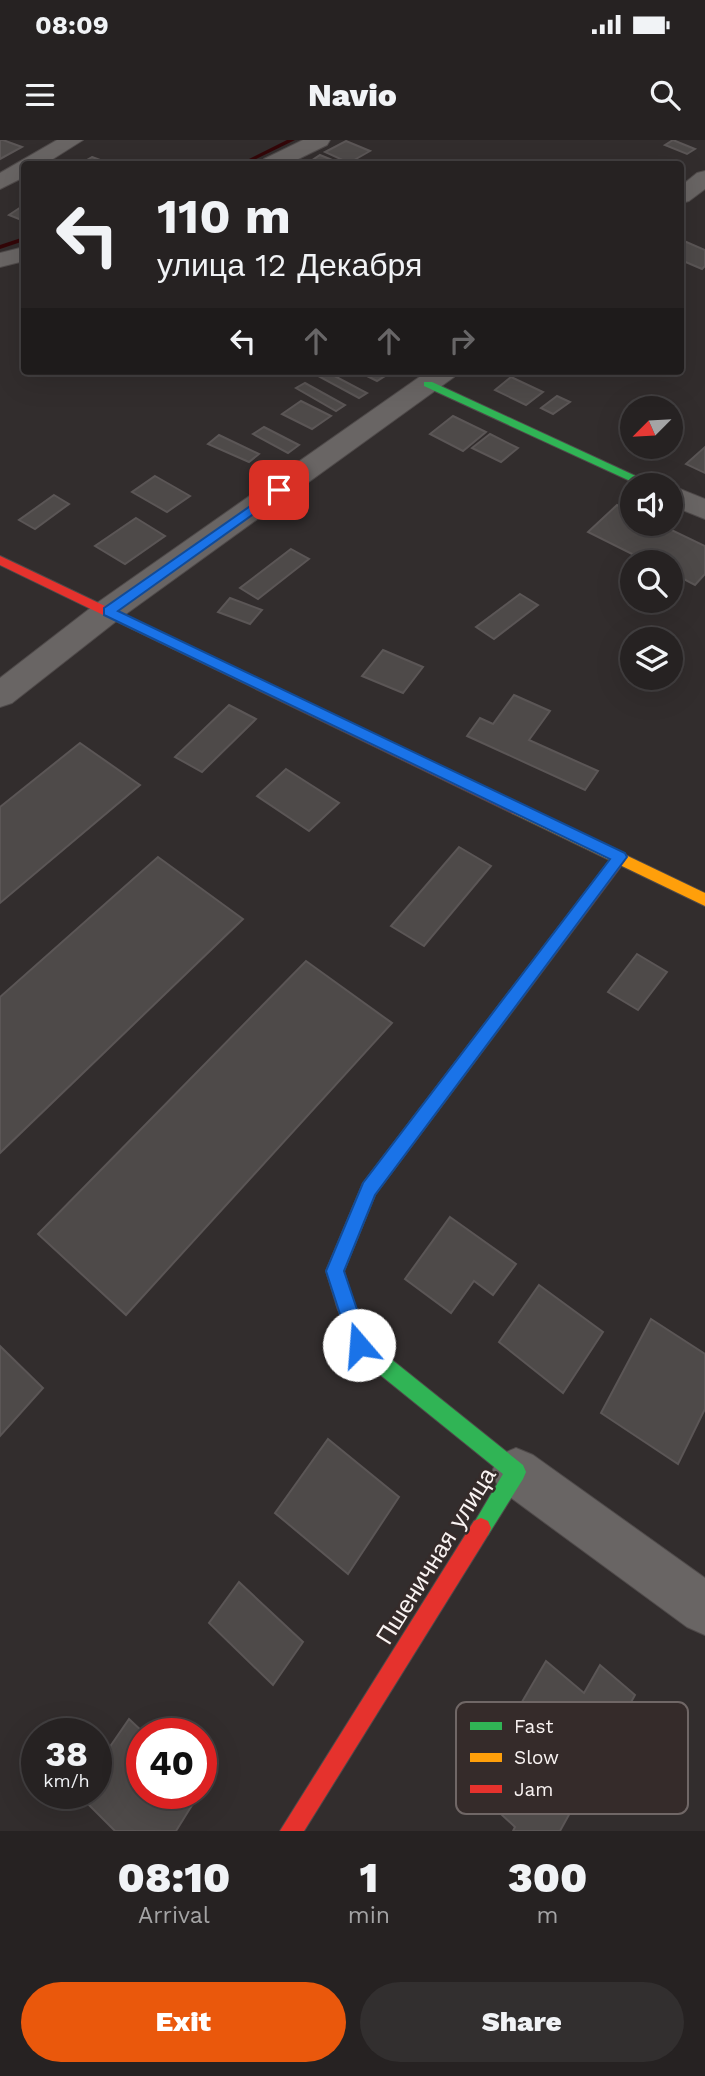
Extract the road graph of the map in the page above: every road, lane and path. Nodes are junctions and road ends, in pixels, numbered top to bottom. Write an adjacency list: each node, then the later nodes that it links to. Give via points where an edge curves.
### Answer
1 (72, 140): 3 (street)
2 (319, 140): 4 (street)
3 (35, 161)
4 (278, 161)
5 (21, 170): 7 (street)
6 (705, 178): 8 (street)
7 (0, 182)
8 (684, 194)
9 (21, 255): 10 (street)
10 (0, 260)
11 (436, 377): 12 (street); 16 (street)
12 (625, 473)
13 (683, 500): 14 (street)
14 (705, 510)
15 (0, 560): 16 (street)
16 (108, 611): 17 (street); 18 (street)
17 (0, 695)
18 (620, 857): 19 (street); 20 (street, Пшеничная улица, via 369,1189 335,1271 359,1345)
19 (705, 901)
20 (516, 1472): 21 (street); 22 (street, Пшеничная улица)
21 (705, 1609)
22 (291, 1831)

